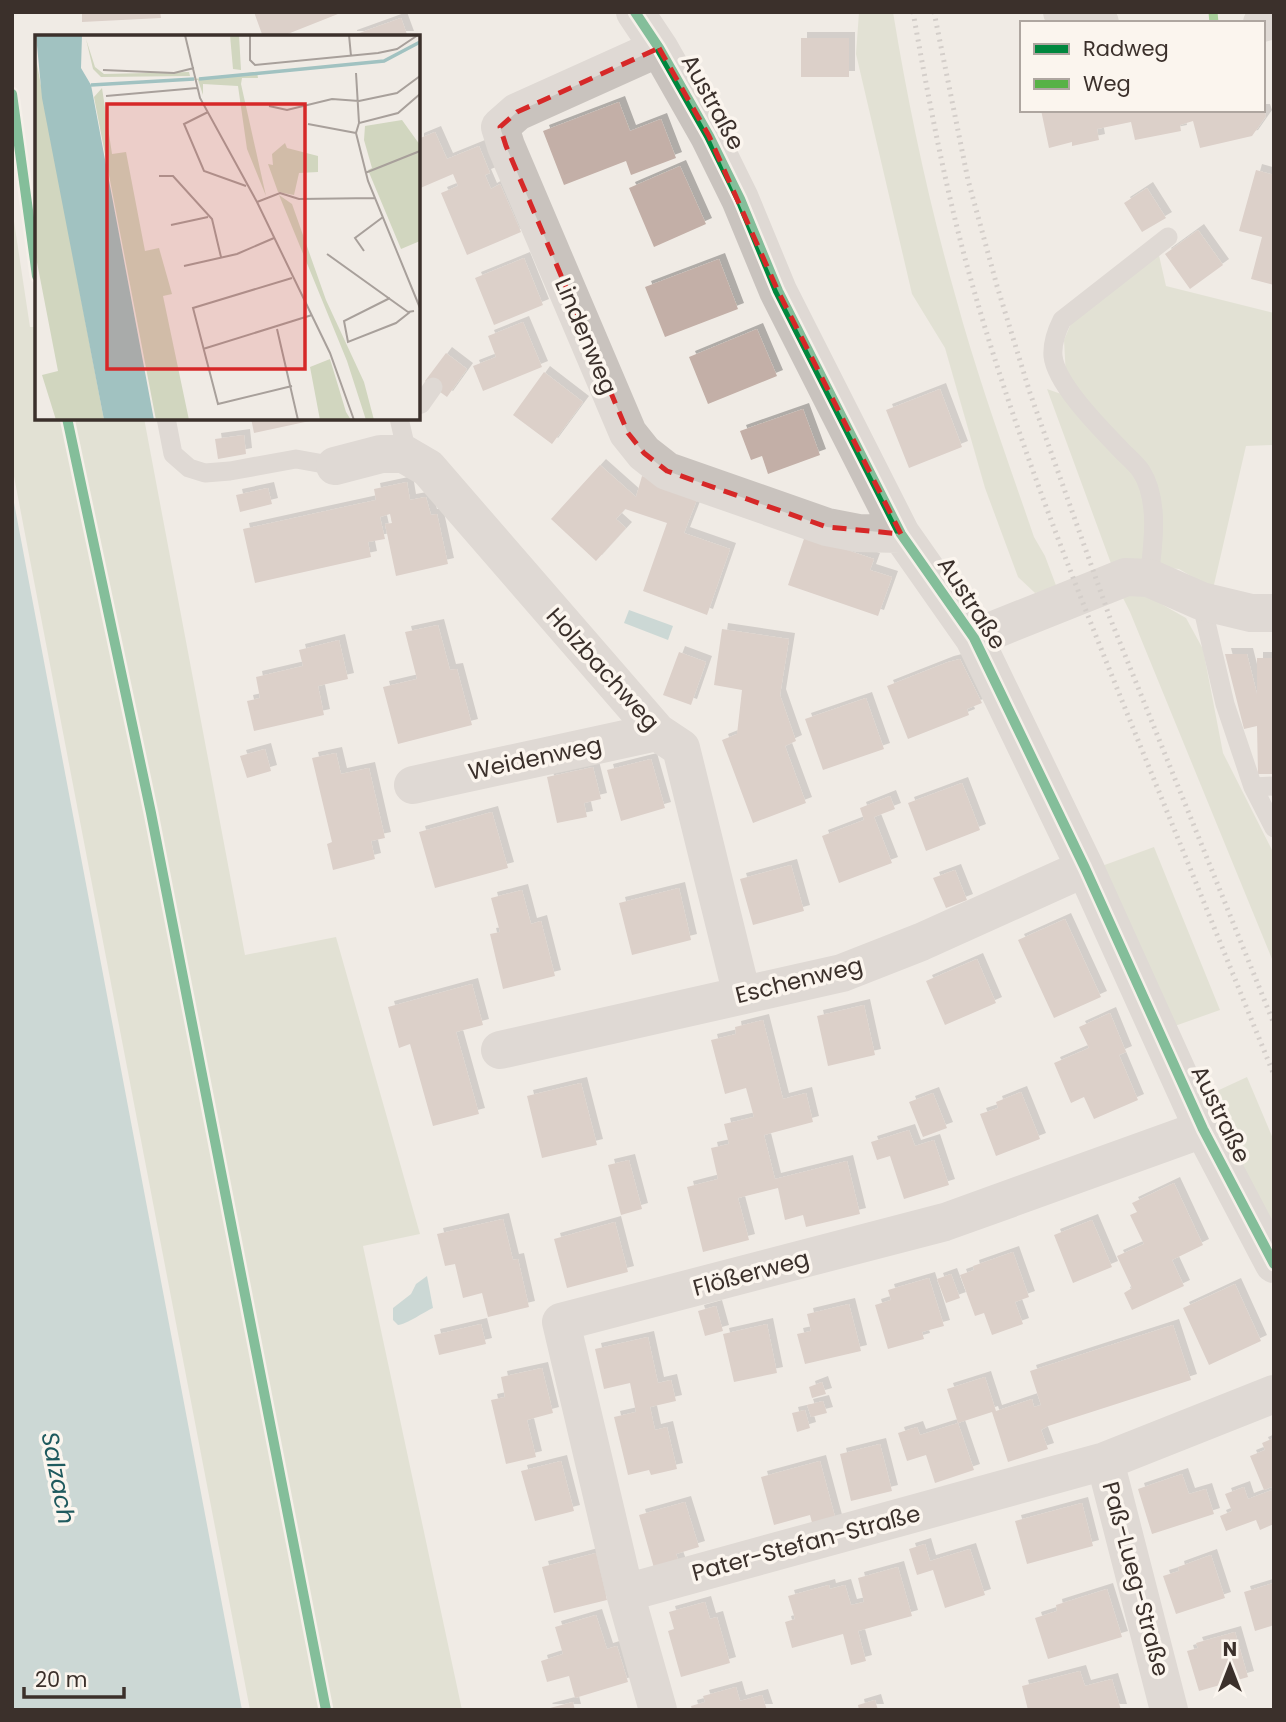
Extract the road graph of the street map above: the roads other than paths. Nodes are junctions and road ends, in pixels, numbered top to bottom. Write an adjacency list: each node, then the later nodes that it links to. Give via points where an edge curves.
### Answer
1 (635, 12): 4 (street, Austraße)
2 (1062, 12): 3 (street)
3 (1093, 21)
4 (659, 48): 11 (street, Austraße, via 709,136 778,290); 11 (street, Lindenweg, via 517,112 500,127 628,433 667,471 827,527)
5 (1168, 237): 12 (lane, via 1062,320 1053,356 1072,395 1142,472 1154,520)
6 (433, 387): 7 (lane)
7 (420, 404)
8 (166, 420): 10 (lane, via 173,454 188,468 205,473 296,459)
9 (401, 436): 10 (street, Holzbachweg, via 381,454); 16 (street, Holzbachweg)
10 (334, 466)
11 (901, 534): 15 (street, Austraße)
12 (1149, 578): 13 (street); 15 (street, via 1126,577)
13 (1201, 601): 14 (street, via 1251,613); 19 (lane, via 1225,704)
14 (1274, 613)
15 (974, 638): 21 (street, Austraße)
16 (657, 732): 17 (street, Weidenweg); 22 (street, Holzbachweg, via 681,748)
17 (413, 785)
18 (1274, 786): 19 (lane)
19 (1253, 787): 20 (lane)
20 (1274, 828)
21 (1085, 868): 22 (street, Eschenweg, via 921,942 842,972); 24 (street, Austraße)
22 (742, 995): 23 (street, Eschenweg)
23 (500, 1050)
24 (1203, 1129): 25 (street, Austraße); 28 (street, Flößerweg, via 945,1223 561,1322)
25 (1274, 1264)
26 (1274, 1394): 27 (street, Paß-Lueg-Straße)
27 (1105, 1461): 28 (street, Pater-Stefan-Straße); 30 (street, Paß-Lueg-Straße)
28 (625, 1593): 29 (street)
29 (658, 1710)
30 (1169, 1710)

